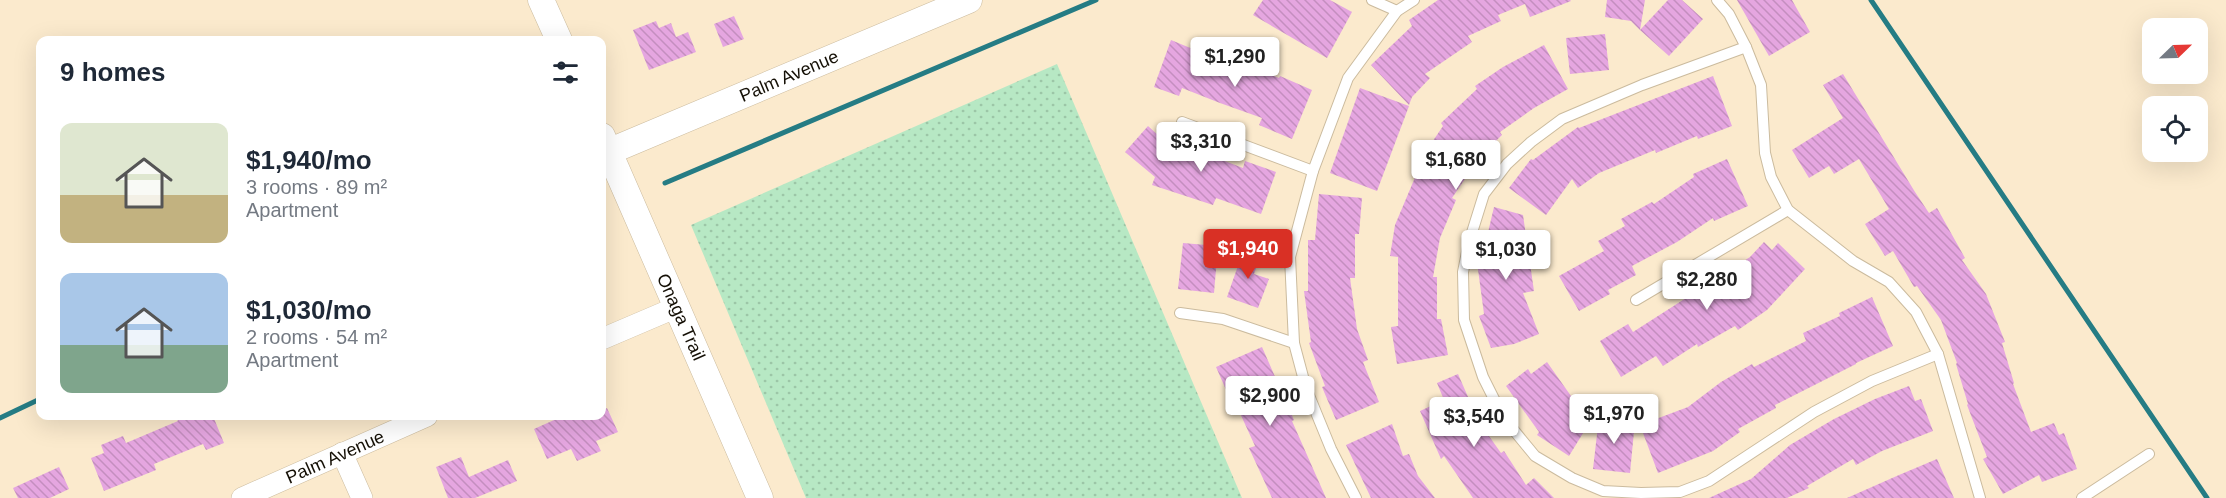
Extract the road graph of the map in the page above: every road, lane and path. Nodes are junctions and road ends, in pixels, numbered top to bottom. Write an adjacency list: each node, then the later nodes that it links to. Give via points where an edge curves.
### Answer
1 (541, 0): 8 (street)
2 (969, 0): 6 (street, Palm Avenue)
3 (1372, 0): 7 (lane)
4 (1414, 0): 7 (lane)
5 (1717, 0): 9 (lane)
6 (939, 6): 11 (street, Palm Avenue)
7 (1396, 11): 13 (lane, via 1348,78)
8 (557, 36)
9 (1746, 47): 14 (lane, via 1761,86 1765,153 1771,177); 20 (lane, via 1562,119 1507,164 1484,194 1463,272 1464,320 1483,377 1503,417 1534,456 1572,478 1603,491 1680,492 1709,482 1805,418 1872,381)
10 (1182, 122): 13 (lane)
11 (606, 144)
12 (606, 146): 16 (street, Onaga Trail)
13 (1313, 171): 19 (lane, via 1290,257)
14 (1788, 210): 15 (lane); 20 (lane, via 1852,261 1889,282 1916,312)
15 (1636, 300)
16 (677, 307): 18 (street); 26 (street, Onaga Trail)
17 (1180, 313): 19 (lane, via 1223,319)
18 (606, 337)
19 (1294, 343): 27 (lane, via 1306,388)
20 (1938, 354): 28 (lane)
21 (418, 420): 22 (street, Palm Avenue)
22 (342, 453): 24 (street, Palm Avenue); 25 (street)
23 (2149, 454): 29 (lane)
24 (242, 498)
25 (362, 498)
26 (760, 498)
27 (1356, 498)
28 (1980, 498)
29 (2082, 498)

